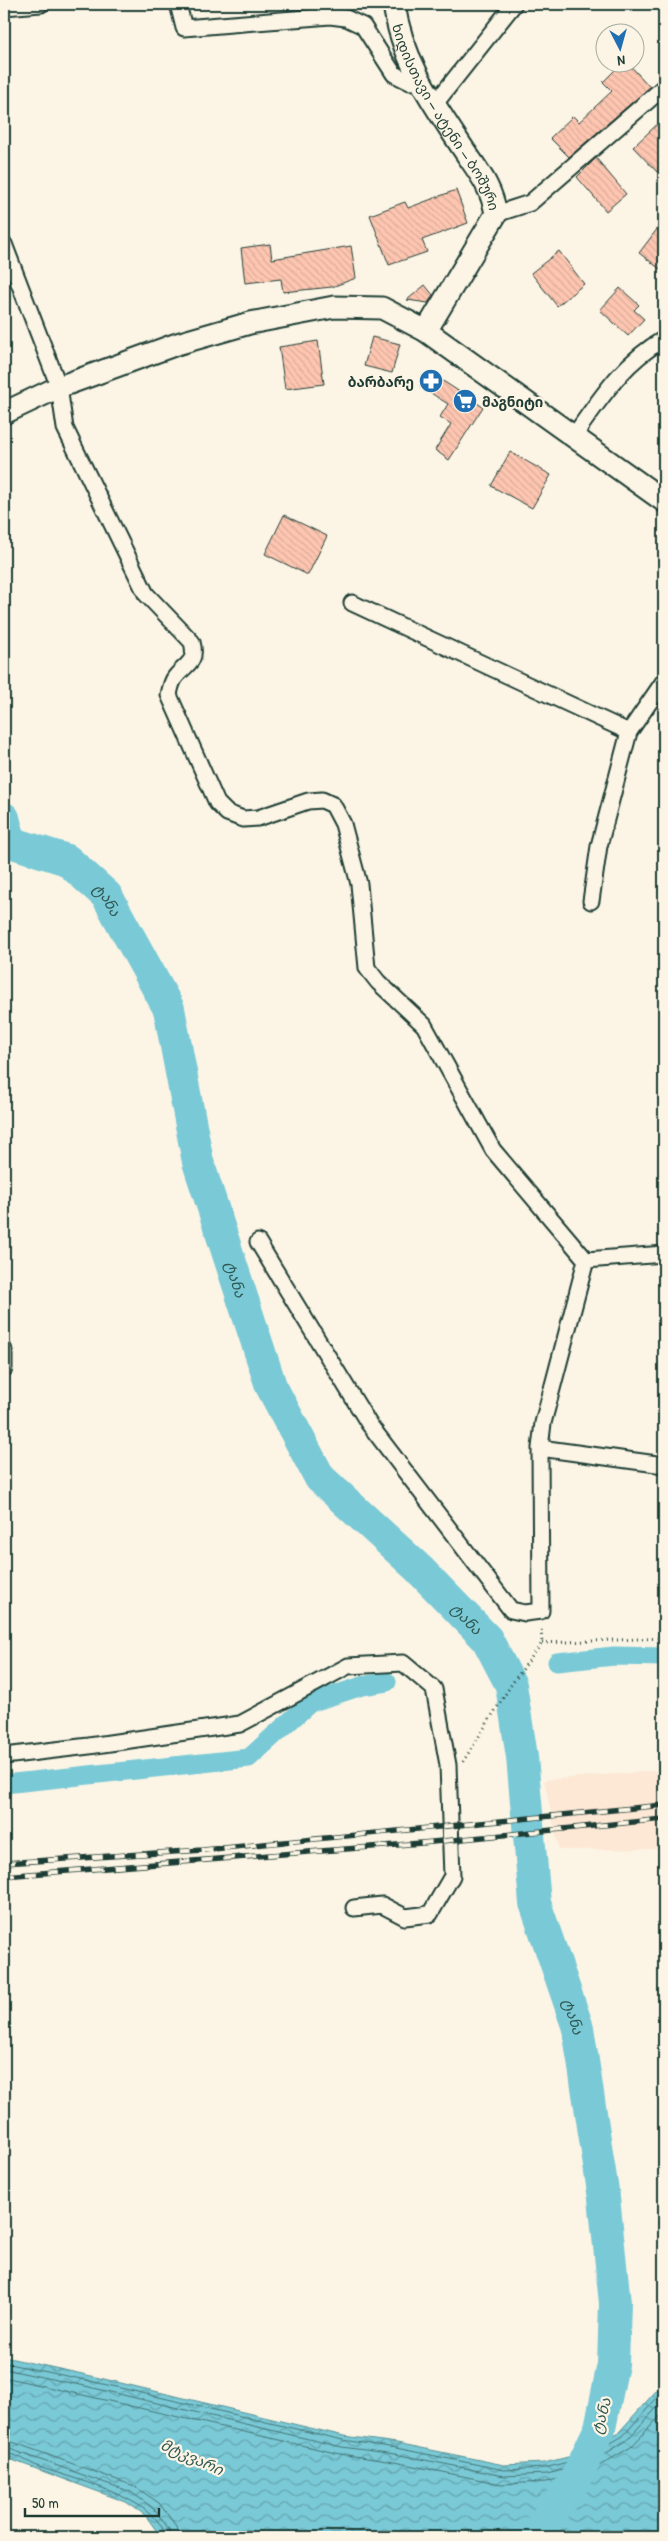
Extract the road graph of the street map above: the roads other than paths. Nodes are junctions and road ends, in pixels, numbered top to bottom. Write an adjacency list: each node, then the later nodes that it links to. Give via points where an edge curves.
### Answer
1 (40, 4): 5 (street)
2 (178, 4): 6 (street, via 184,28)
3 (394, 4): 7 (main road, ხიდისთავი — ატენი — ბოშური, via 397,25)
4 (514, 4): 9 (street)
5 (4, 6)
6 (329, 10): 7 (street, via 363,26 394,74 410,82)
7 (419, 79): 9 (main road, ხიდისთავი — ატენი — ბოშური)
8 (664, 87): 10 (street, via 530,203)
9 (434, 105): 10 (main road, ხიდისთავი — ატენი — ბოშური, via 493,193)
10 (496, 214): 12 (main road, ხიდისთავი — ატენი — ბოშური)
11 (4, 244): 14 (street)
12 (426, 331): 14 (main road, via 382,308 334,307 250,323 178,344); 16 (main road)
13 (664, 340): 16 (street, via 646,350 617,375)
14 (59, 387): 15 (main road); 24 (street, via 65,428 146,594 192,642 195,652 173,680 169,695 217,803 227,813 243,819 258,818 308,801 322,800 333,805 343,824 359,884 367,968 424,1025 493,1150)
15 (4, 413)
16 (573, 437): 17 (main road)
17 (664, 501)
18 (352, 603): 20 (street)
19 (664, 681): 20 (street)
20 (630, 732): 21 (street, via 599,846)
21 (591, 900)
22 (258, 1242): 27 (street, via 369,1424 511,1610 525,1614 541,1612)
23 (664, 1254): 24 (street)
24 (586, 1260): 27 (street, via 543,1423)
25 (4, 1350): 26 (street)
26 (4, 1369)
27 (540, 1448): 28 (street)
28 (664, 1465)
29 (4, 1756): 30 (street, via 240,1724 348,1666 403,1663 434,1689 448,1765 452,1876 430,1914 404,1918 382,1905)
30 (354, 1908)

